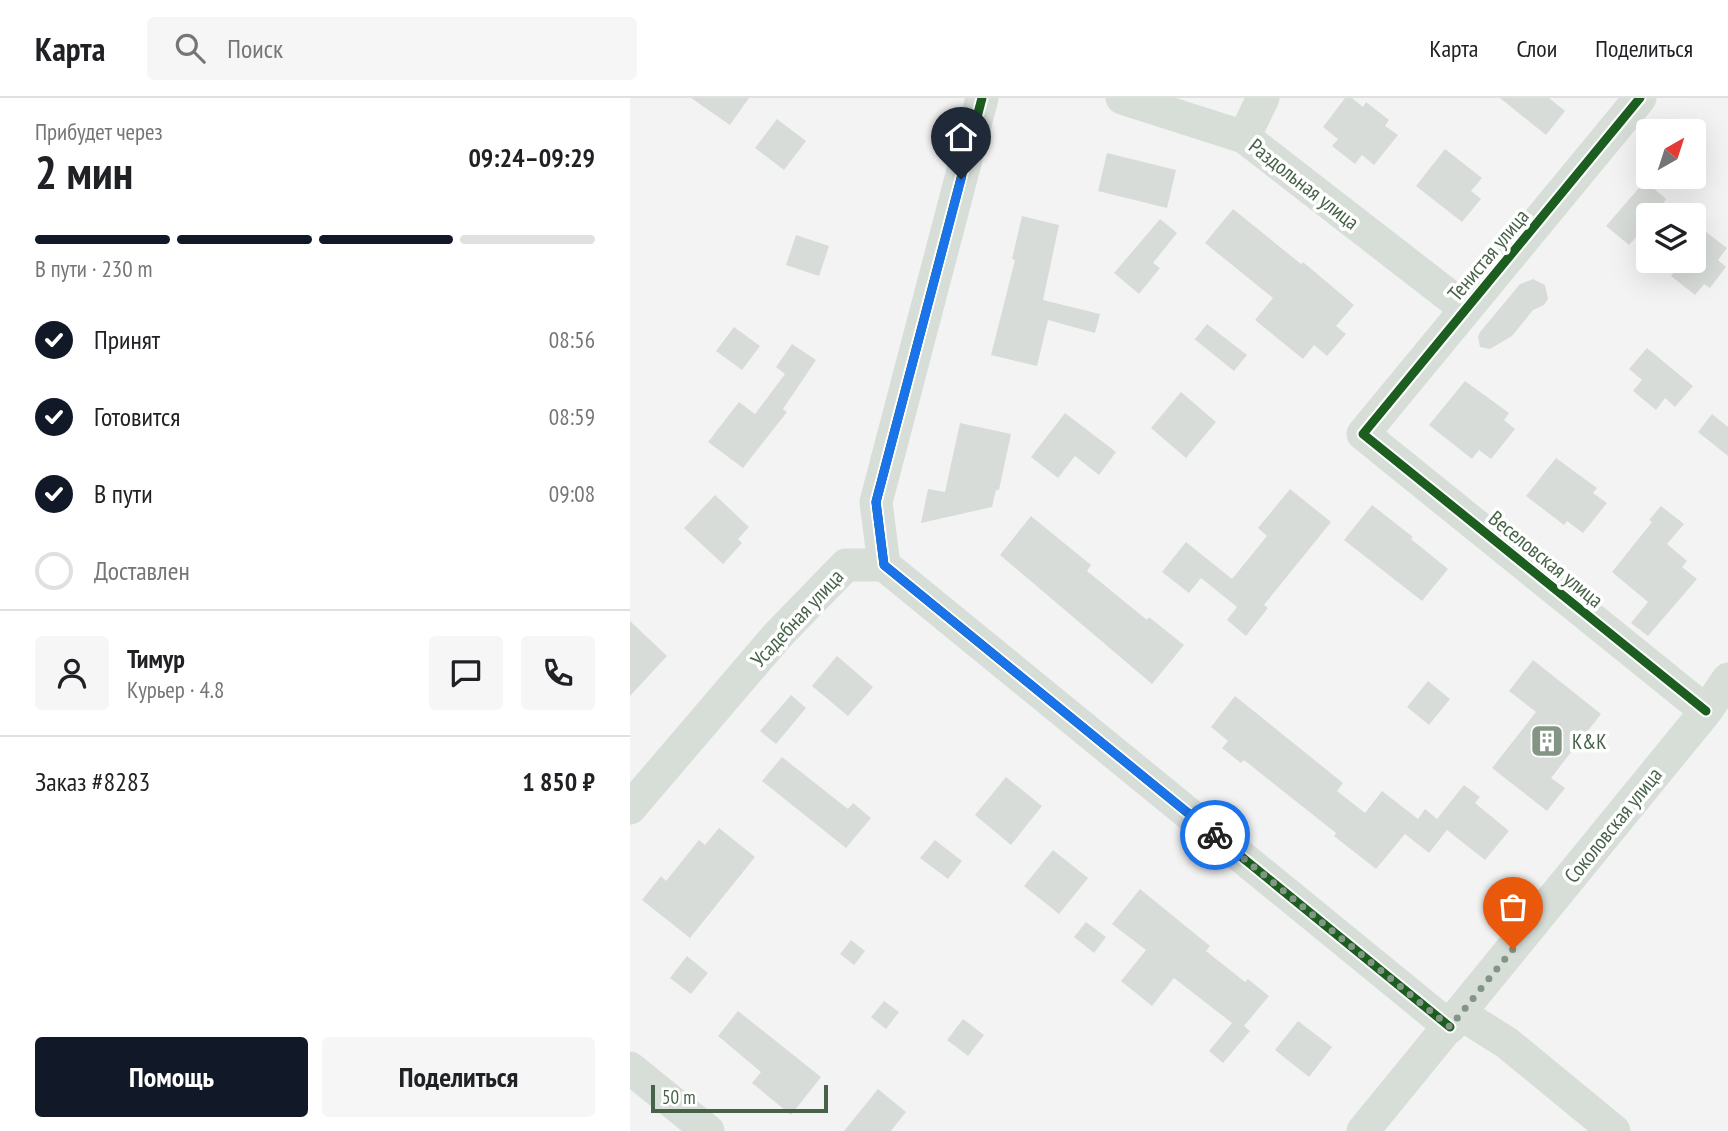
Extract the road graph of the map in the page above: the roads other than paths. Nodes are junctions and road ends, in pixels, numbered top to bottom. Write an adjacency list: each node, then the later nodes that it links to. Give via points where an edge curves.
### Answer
1 (982, 98): 8 (street, via 876,502)
2 (1122, 98): 5 (street, Раздольная улица)
3 (1263, 98): 5 (street)
4 (1640, 98): 6 (street, Тенистая улица)
5 (1244, 137): 6 (street, Раздольная улица)
6 (1466, 309): 7 (street, Тенистая улица)
7 (1363, 434): 10 (street, Веселовская улица)
8 (884, 565): 11 (street, Усадебная улица, via 846,565 777,636); 12 (street)
9 (1728, 679): 10 (street, Соколовская улица)
10 (1706, 711): 12 (street, Соколовская улица)
11 (630, 808)
12 (1455, 1020): 15 (street, Соколовская улица); 16 (street, via 1507,1043)
13 (630, 1068): 14 (street)
14 (708, 1131)
15 (1363, 1131)
16 (1614, 1131)

